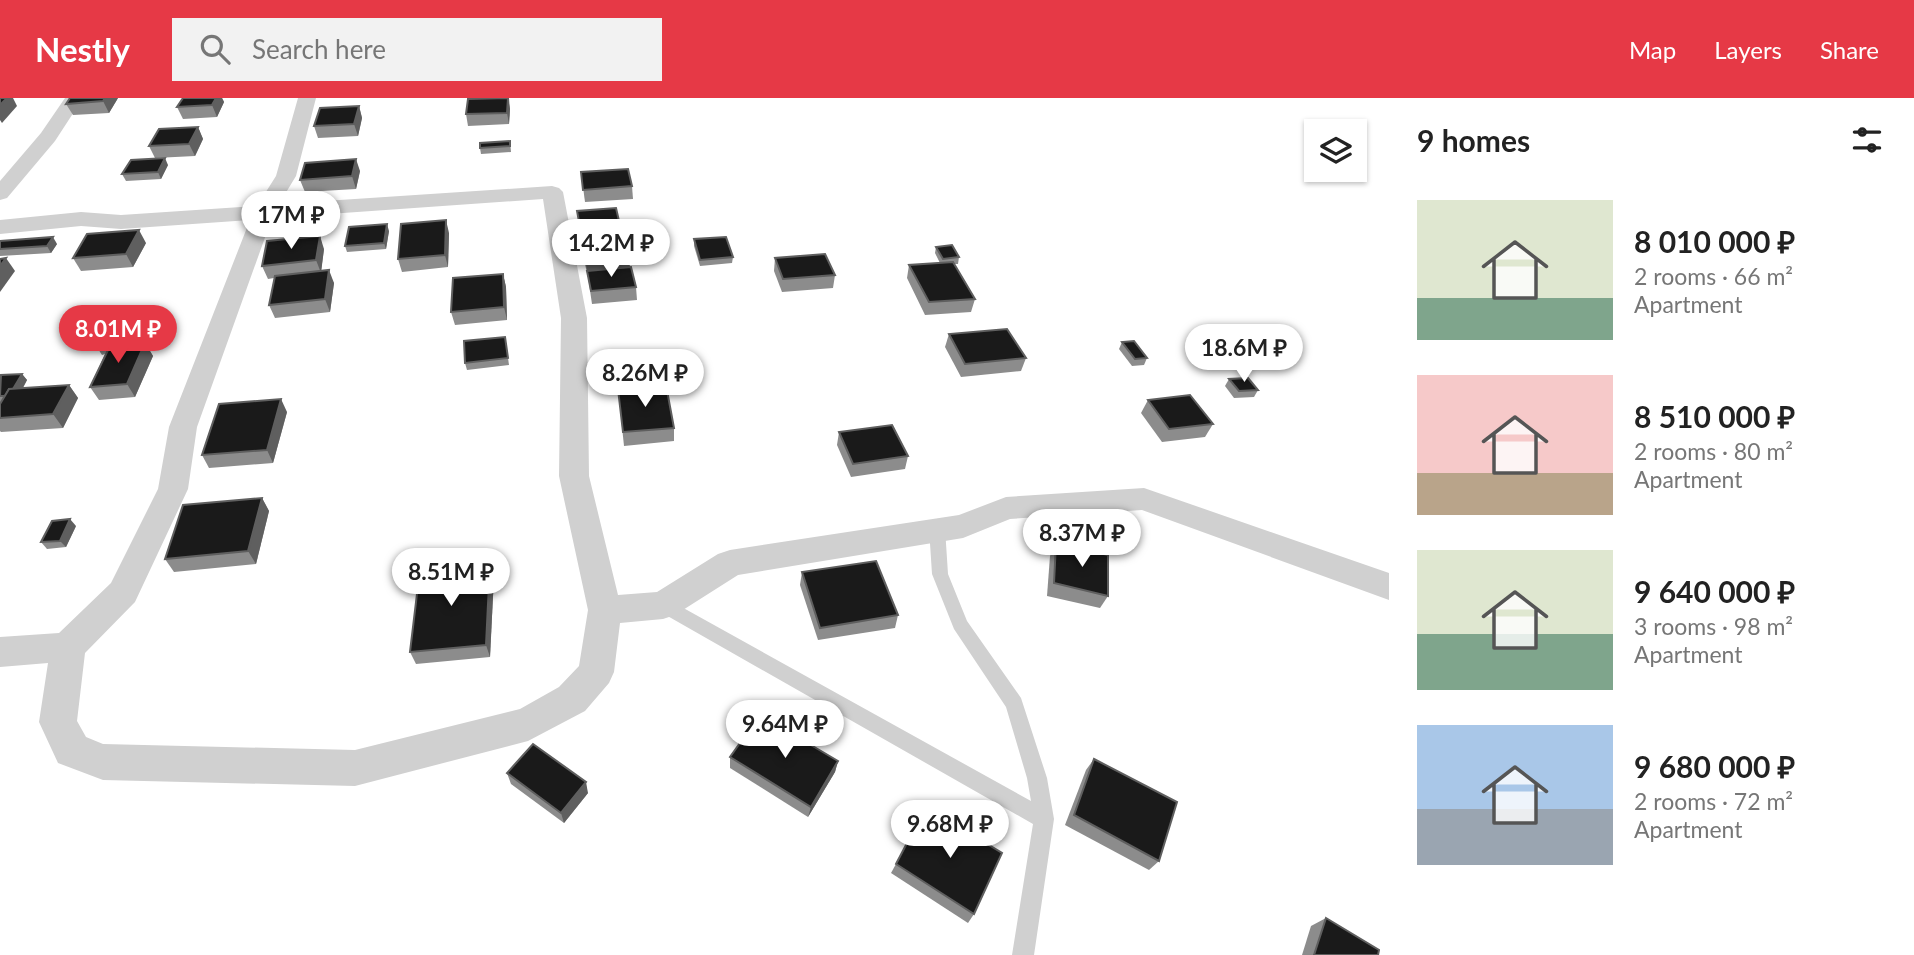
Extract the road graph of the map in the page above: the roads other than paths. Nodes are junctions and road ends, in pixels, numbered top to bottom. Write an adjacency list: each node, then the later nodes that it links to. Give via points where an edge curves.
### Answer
1 (74, 98): 3 (street)
2 (307, 98): 4 (street, via 286,176)
3 (0, 194)
4 (262, 213): 5 (street, via 121,222 81,219); 9 (street, via 552,192 574,318 574,477); 10 (street, via 183,427 173,489 123,592)
5 (0, 227)
6 (937, 528): 7 (street, via 963,526 1006,508 1144,499); 8 (street, via 730,563); 12 (lane, via 940,574 960,624 1014,704 1037,778)
7 (1389, 587)
8 (663, 605): 9 (street); 12 (lane)
9 (605, 610): 10 (street, via 596,672 572,699 528,724 355,768 103,762 72,750 58,722)
10 (68, 647): 11 (street)
11 (0, 652)
12 (1044, 819): 13 (lane)
13 (1023, 955)

